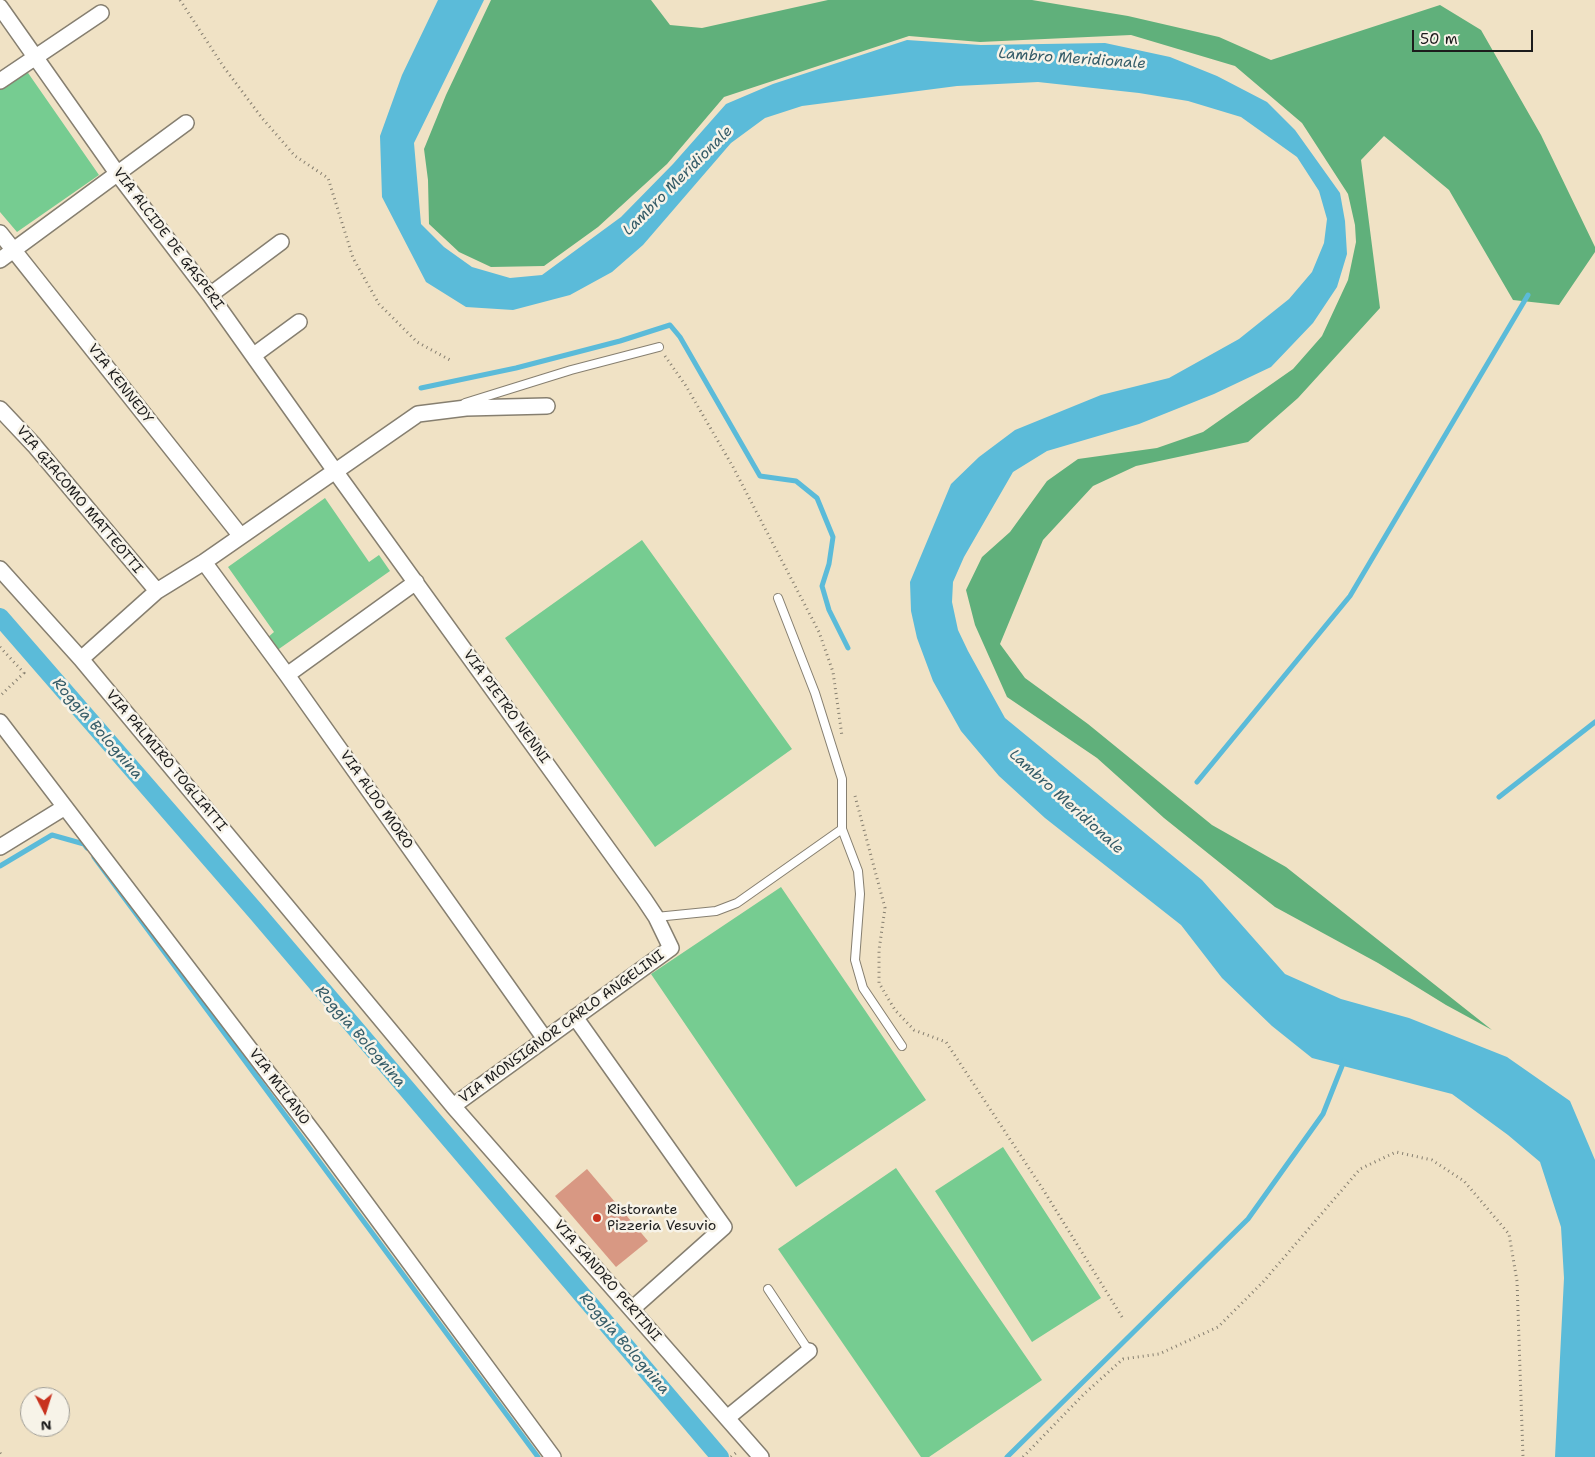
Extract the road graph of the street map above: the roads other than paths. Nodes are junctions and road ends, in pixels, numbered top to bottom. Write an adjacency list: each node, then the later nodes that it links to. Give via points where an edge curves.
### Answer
1 (0, 7): 3 (street, VIA ALCIDE DE GASPERI)
2 (101, 13): 3 (street)
3 (35, 56): 4 (street); 6 (street, VIA ALCIDE DE GASPERI)
4 (0, 81)
5 (186, 123): 6 (street)
6 (117, 173): 9 (street); 11 (street, VIA ALCIDE DE GASPERI)
7 (0, 234): 9 (street, VIA KENNEDY)
8 (281, 242): 11 (street)
9 (13, 249): 10 (street); 19 (street, VIA KENNEDY)
10 (0, 260)
11 (210, 295): 14 (street, VIA ALCIDE DE GASPERI)
12 (299, 322): 14 (street)
13 (659, 347): 17 (lane, via 571,370)
14 (254, 355): 18 (street, VIA ALCIDE DE GASPERI)
15 (547, 406): 17 (street)
16 (0, 409): 23 (street, VIA GIACOMO MATTEOTTI, via 34,444)
17 (444, 411): 18 (street, via 418,414)
18 (336, 471): 19 (street); 22 (street, VIA PIETRO NENNI)
19 (240, 535): 20 (street)
20 (204, 562): 23 (street); 26 (street, VIA ALDO MORO)
21 (0, 569): 25 (street, VIA PALMIRO TOGLIATTI)
22 (416, 582): 26 (street); 31 (street, VIA PIETRO NENNI)
23 (157, 591): 25 (street)
24 (778, 598): 29 (lane, via 815,693 842,779)
25 (81, 659): 36 (street, VIA PALMIRO TOGLIATTI)
26 (287, 675): 34 (street, VIA ALDO MORO)
27 (0, 722): 28 (street, VIA MILANO)
28 (65, 807): 30 (street); 41 (street, VIA MILANO, via 317,1137)
29 (842, 829): 31 (lane, via 737,903 716,912); 35 (lane, via 858,871 860,894 856,960 863,988)
30 (0, 847)
31 (656, 917): 32 (street, VIA PIETRO NENNI)
32 (671, 948): 33 (street, VIA MONSIGNOR CARLO ANGELINI)
33 (575, 1017): 34 (street, VIA MONSIGNOR CARLO ANGELINI); 38 (street, via 724,1227)
34 (545, 1039): 36 (street, VIA MONSIGNOR CARLO ANGELINI)
35 (902, 1046)
36 (453, 1106): 38 (street, VIA SANDRO PERTINI)
37 (768, 1289): 39 (lane)
38 (632, 1309): 40 (street, VIA SANDRO PERTINI)
39 (809, 1351): 40 (street)
40 (726, 1418): 42 (street, VIA SANDRO PERTINI)
41 (553, 1457)
42 (761, 1457)

